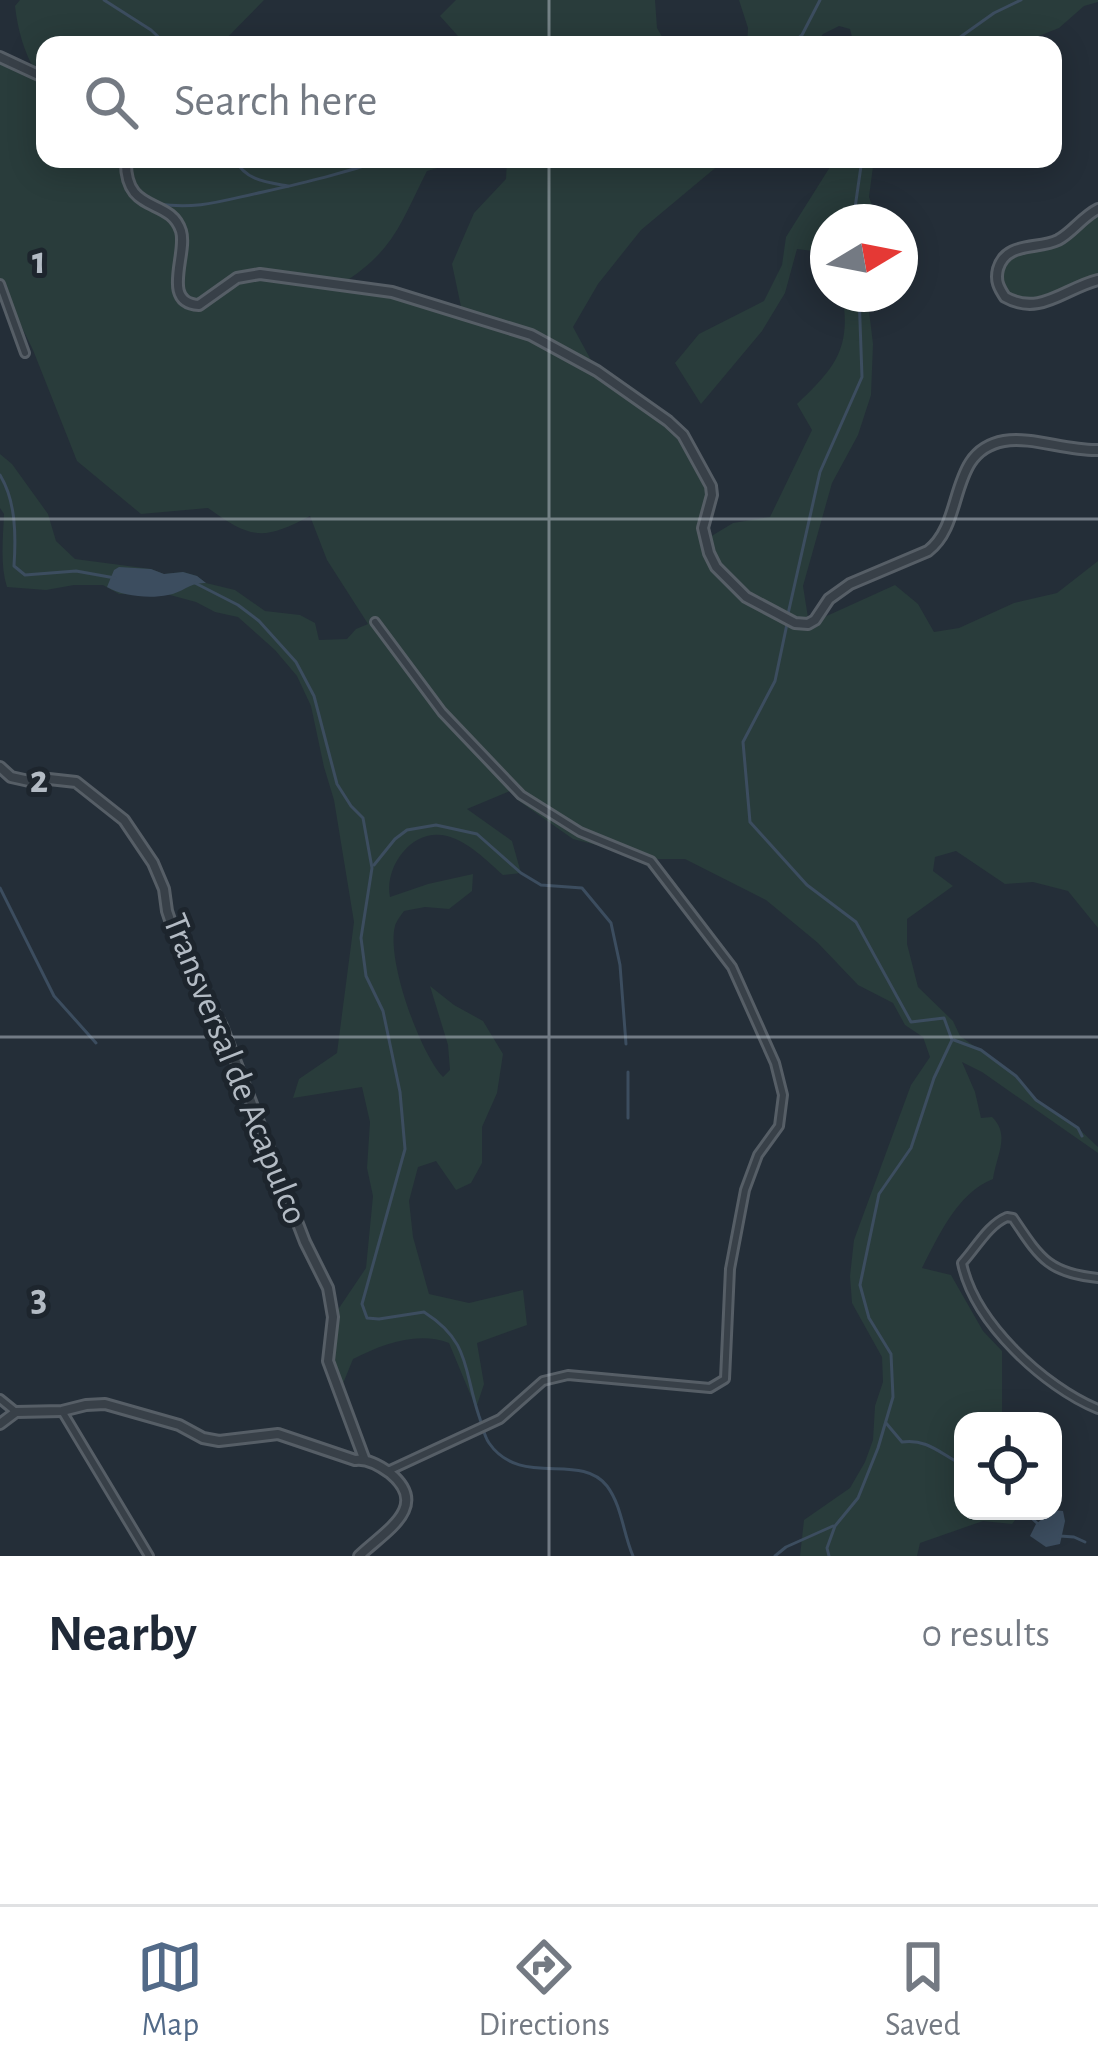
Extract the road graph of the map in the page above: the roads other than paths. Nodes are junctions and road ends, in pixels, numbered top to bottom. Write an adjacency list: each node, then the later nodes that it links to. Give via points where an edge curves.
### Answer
1 (0, 57): 2 (street)
2 (36, 74)
3 (126, 168): 8 (street, via 134,194 180,227 178,285 188,304 260,274 392,292 531,335 618,386 668,421 695,453 711,486 703,528 716,567 746,597 795,623 814,620 850,584 938,544 964,471 993,444)
4 (1098, 209): 5 (street, via 1061,238 1009,253 997,282 1005,297 1029,305)
5 (1098, 280)
6 (0, 284): 7 (street)
7 (25, 353)
8 (1098, 450)
9 (375, 622): 18 (street, via 442,712 521,795 580,832 651,861 732,968 783,1095 779,1126 758,1155 737,1229 725,1379 710,1388 568,1375 543,1381 500,1419)
10 (0, 766): 17 (street, Transversal de Acapulco, via 29,781 76,782 124,820 153,863 179,947 222,1026 328,1288 328,1361)
11 (1098, 1278): 13 (street, via 1064,1274 1007,1217 962,1263 1010,1345)
12 (0, 1399): 14 (street)
13 (1098, 1409)
14 (16, 1412): 15 (street); 16 (street)
15 (62, 1412): 17 (street, via 105,1405 202,1438 278,1434); 19 (street)
16 (0, 1424)
17 (364, 1459): 18 (street)
18 (388, 1471): 20 (street, via 408,1508)
19 (149, 1556)
20 (359, 1556)

